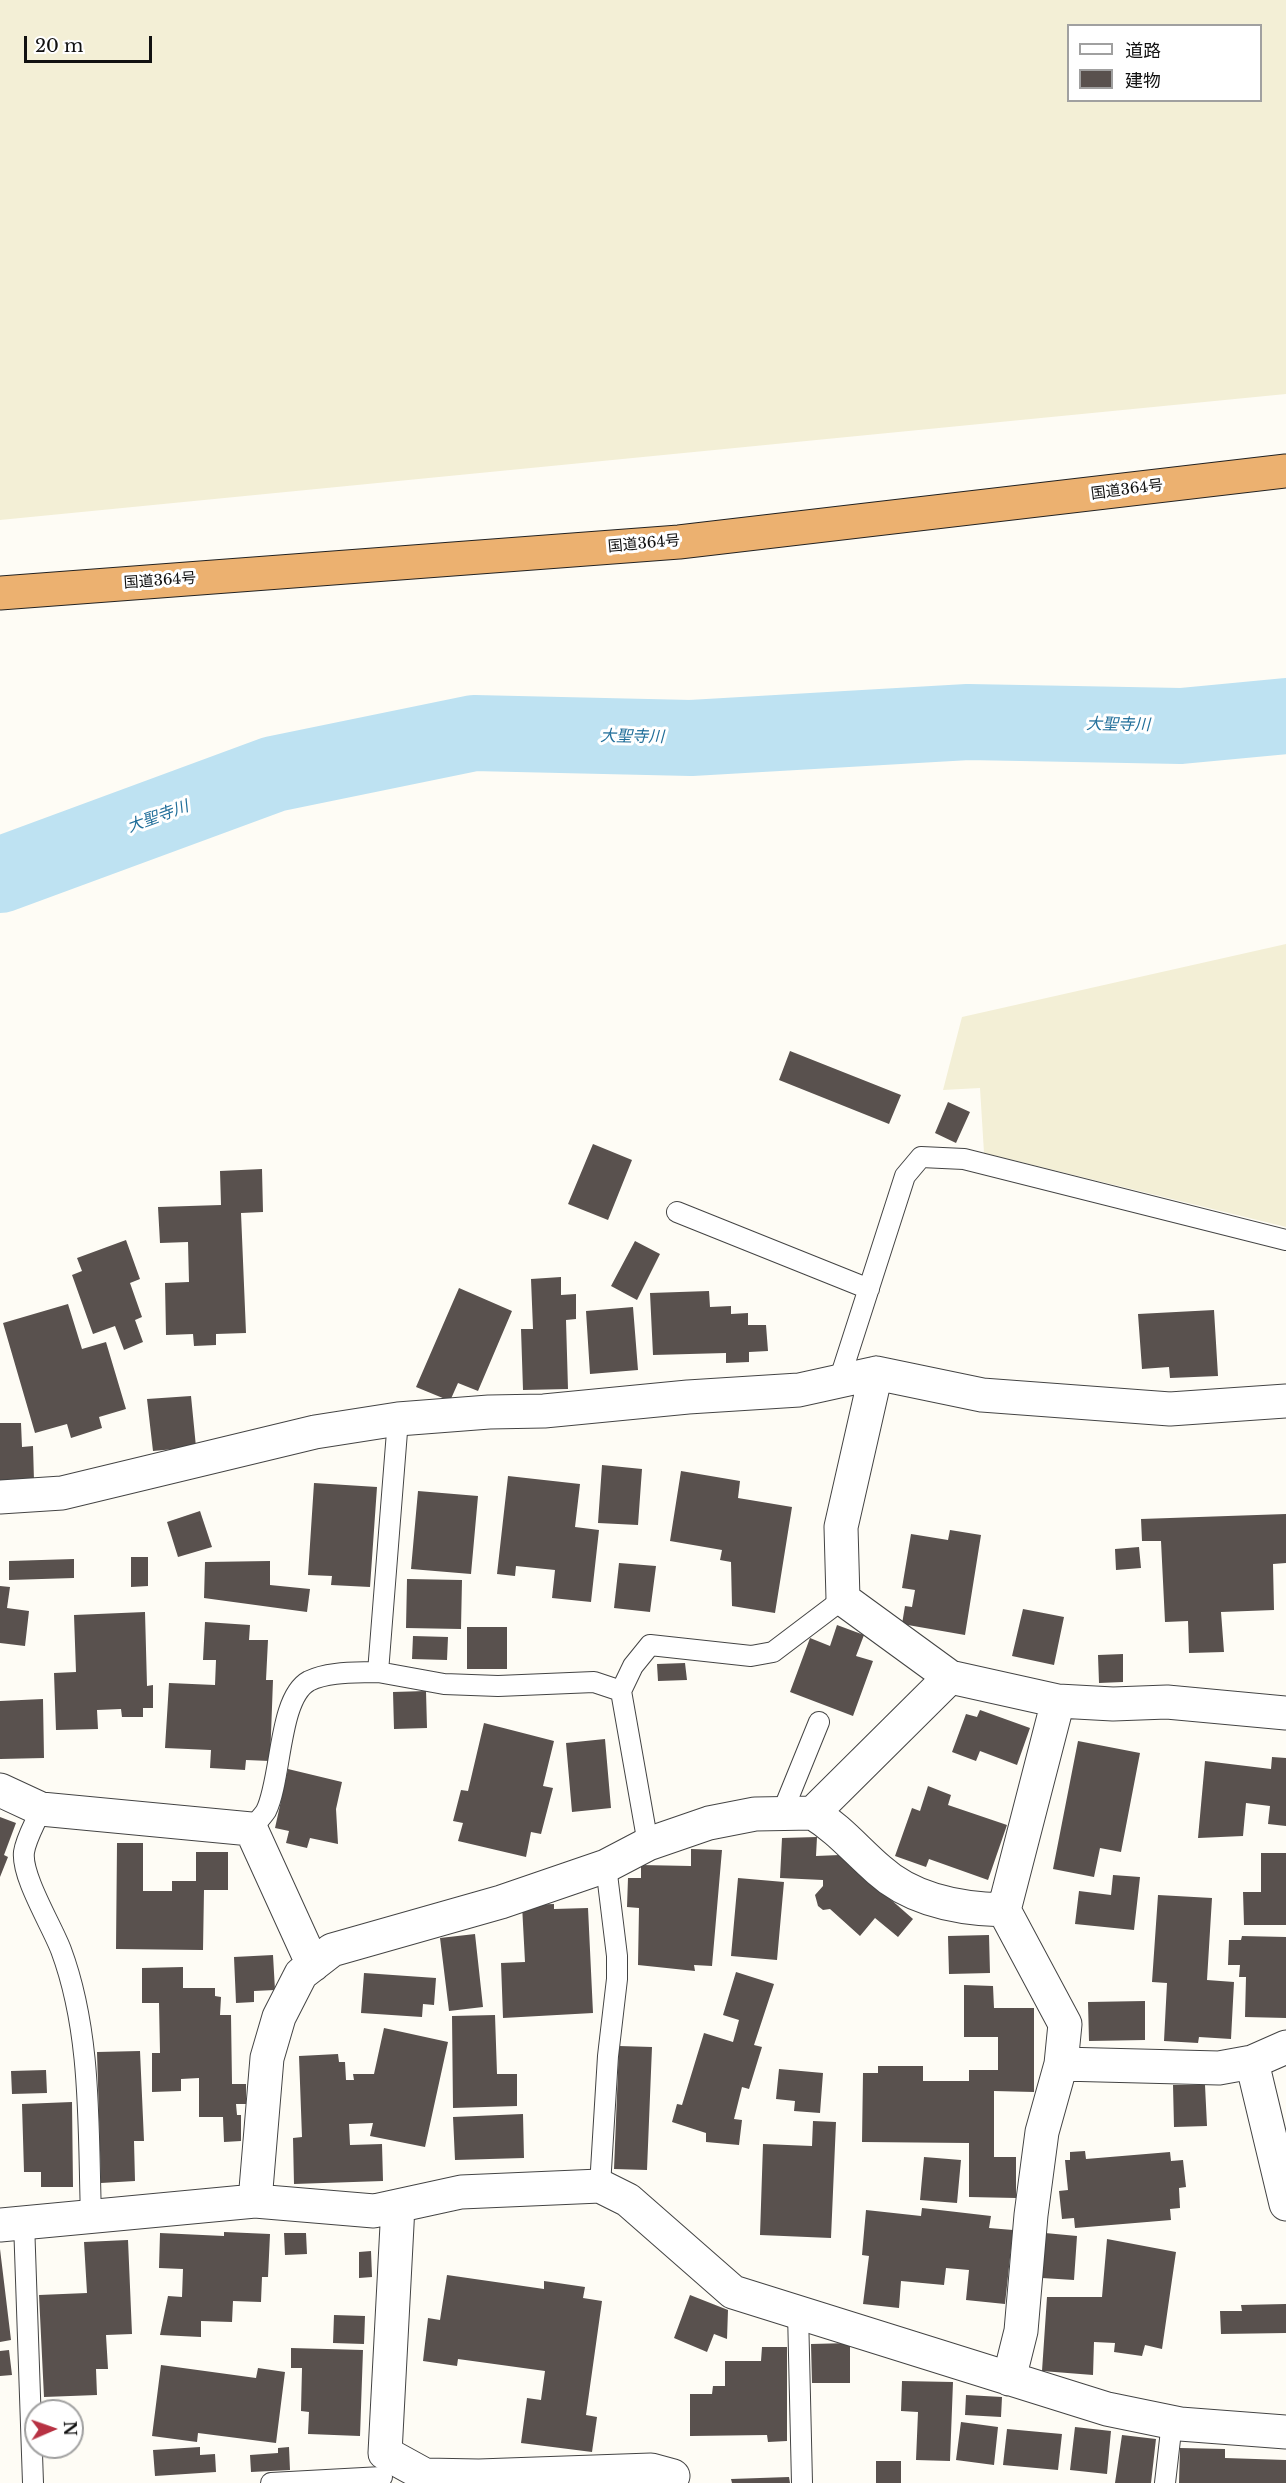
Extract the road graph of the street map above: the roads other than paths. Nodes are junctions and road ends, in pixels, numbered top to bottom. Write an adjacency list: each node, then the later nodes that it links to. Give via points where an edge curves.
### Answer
1 (1286, 471): 2 (highway, 国道364号, via 679,542)
2 (0, 593)
3 (677, 1212): 5 (lane)
4 (1286, 1240): 5 (lane, via 964,1159 921,1157 905,1176)
5 (869, 1289): 7 (lane)
6 (876, 1373): 7 (street); 8 (street, via 982,1395 1170,1409); 11 (street, via 841,1527)
7 (839, 1381): 9 (street, via 799,1390)
8 (1286, 1401)
9 (398, 1419): 10 (street, via 315,1432 62,1493); 12 (lane)
10 (0, 1497)
11 (843, 1599): 13 (street); 14 (lane, via 773,1652 751,1656 650,1644)
12 (378, 1672): 14 (lane, via 444,1684 594,1682); 21 (lane, via 342,1674 309,1682 291,1701 276,1779 266,1811)
13 (950, 1677): 15 (street); 20 (street)
14 (621, 1691): 22 (lane)
15 (1058, 1701): 16 (street, via 1167,1702); 24 (street)
16 (1286, 1713)
17 (819, 1722): 20 (lane)
18 (0, 1790): 19 (street)
19 (41, 1809): 21 (street); 33 (lane, via 24,1853 32,1888 71,1977 78,2014 86,2084)
20 (798, 1813): 22 (street, via 755,1814 709,1823); 24 (street, via 835,1826 881,1872 915,1894 949,1905)
21 (251, 1829): 25 (street)
22 (648, 1844): 23 (street)
23 (606, 1866): 25 (street, via 501,1902 332,1950); 29 (lane, via 617,1979)
24 (1004, 1910): 28 (street, via 1065,2024)
25 (314, 1965): 30 (street, via 301,1974 279,2017 267,2058)
26 (1286, 2047): 27 (street)
27 (1252, 2062): 28 (street, via 1219,2068); 31 (street)
28 (1061, 2064): 36 (street, via 1042,2132 1021,2331)
29 (600, 2186): 32 (street, via 461,2192); 35 (street, via 628,2200 733,2292)
30 (255, 2201): 32 (street, via 374,2211); 33 (street)
31 (1286, 2204)
32 (398, 2205): 39 (street)
33 (91, 2216): 34 (street)
34 (12, 2224): 41 (lane)
35 (798, 2312): 36 (street); 43 (lane)
36 (1009, 2379): 37 (street, via 1107,2409)
37 (1172, 2422): 38 (street); 44 (lane)
38 (1286, 2432)
39 (382, 2471): 40 (street, via 479,2476 651,2470); 42 (lane)
40 (675, 2479)
41 (33, 2483)
42 (271, 2483)
43 (802, 2483)
44 (1165, 2483)

